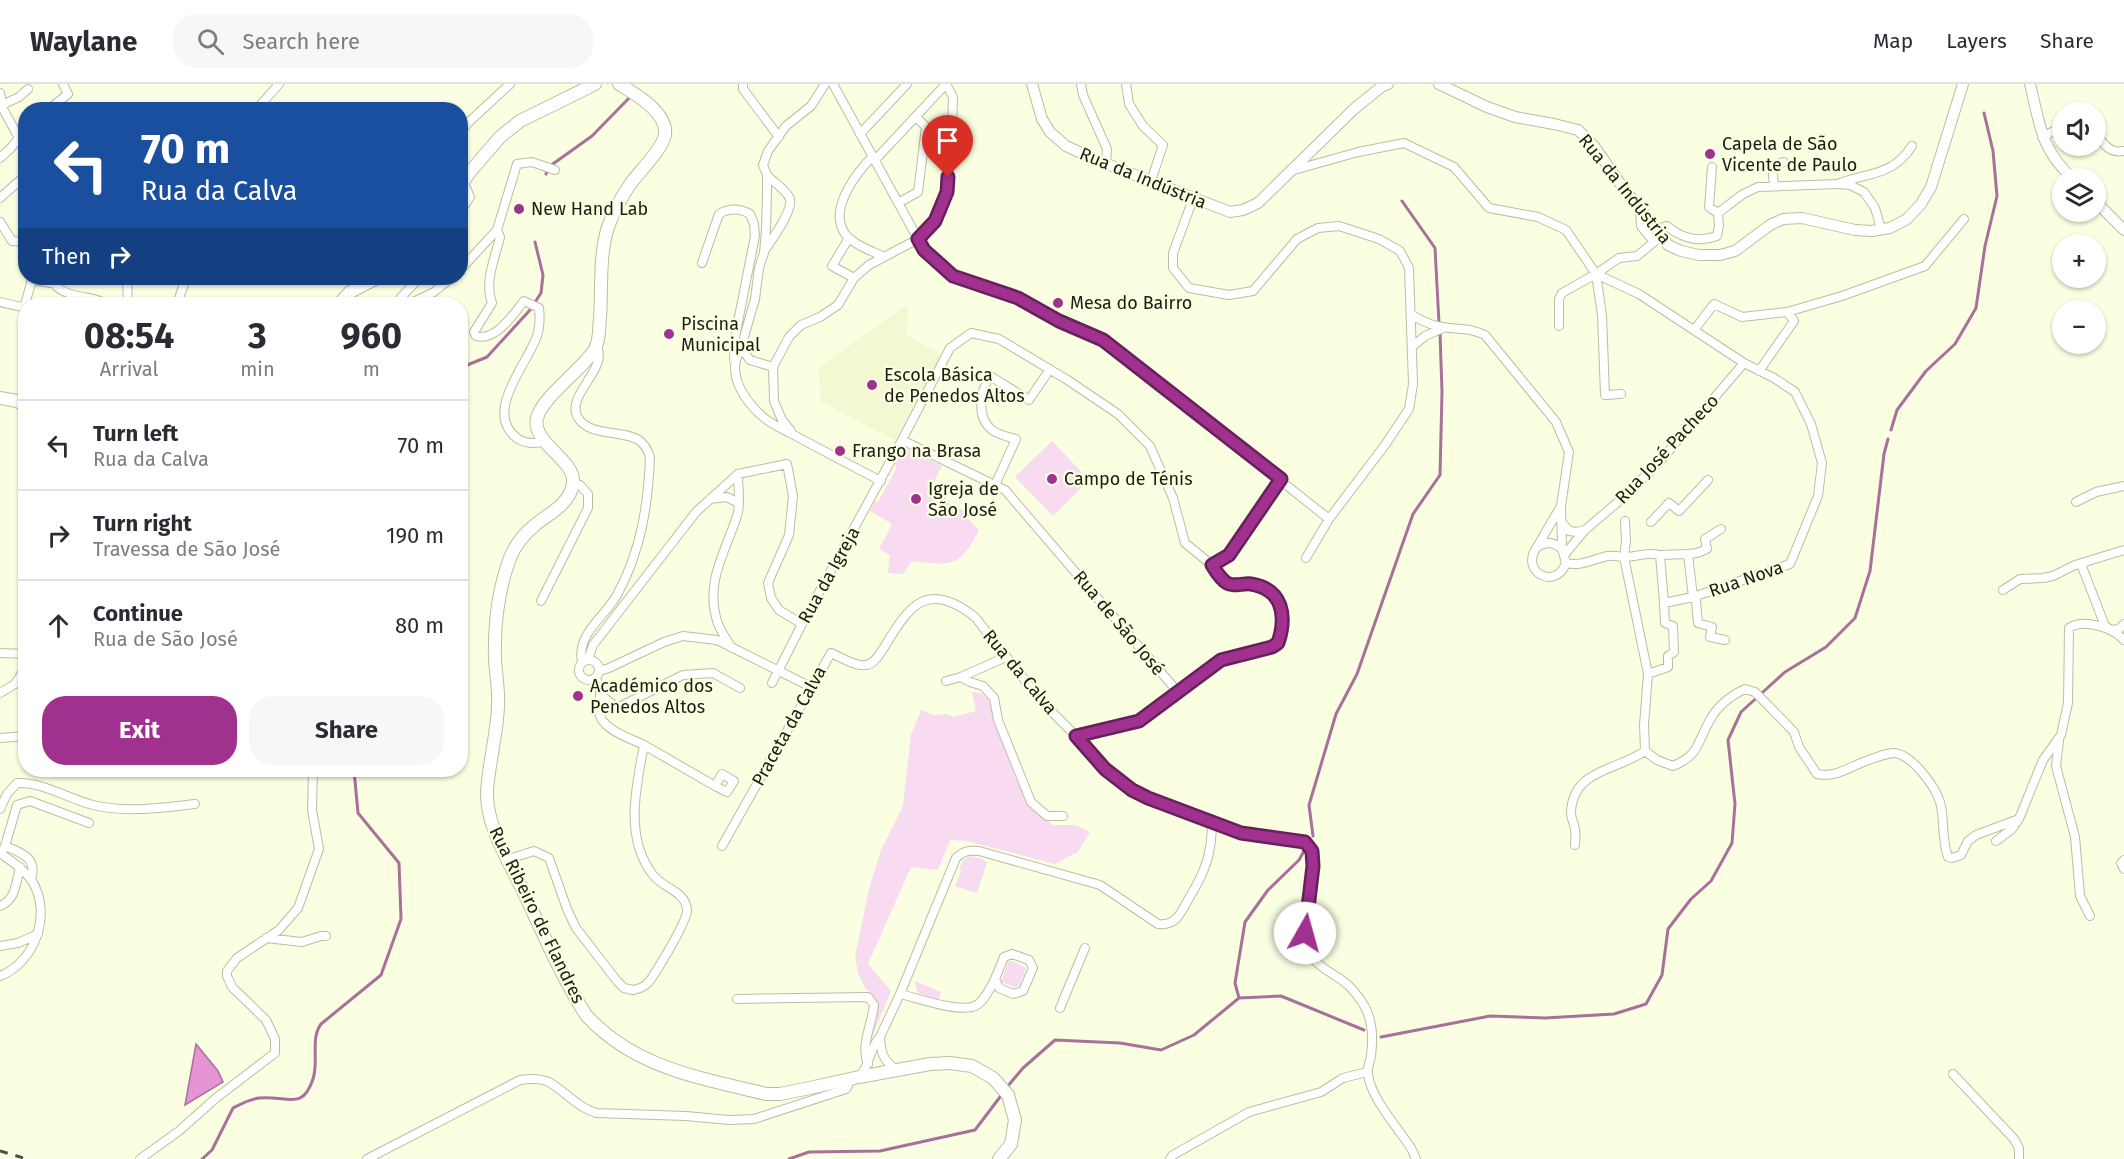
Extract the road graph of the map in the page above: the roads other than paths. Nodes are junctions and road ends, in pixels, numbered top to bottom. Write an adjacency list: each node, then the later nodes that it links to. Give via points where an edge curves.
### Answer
1 (63, 84): 20 (street, via 68,94)
2 (279, 84): 21 (street)
3 (510, 84): 24 (street)
4 (595, 84): 42 (main road, via 520,121 500,137)
5 (619, 84): 85 (main road, via 658,114 665,134 621,198 607,230)
6 (743, 84): 28 (street)
7 (825, 84): 28 (street, via 811,106 786,126)
8 (833, 84): 27 (street)
9 (907, 84): 27 (street)
10 (946, 84): 23 (street); 61 (street, via 953,97 947,192 935,221)
11 (1032, 84): 37 (street, Rua da Indústria, via 1050,132 1066,146)
12 (1081, 84): 37 (street, via 1107,149)
13 (1126, 84): 44 (street, via 1129,104 1143,126 1163,145)
14 (1389, 84): 41 (street, Rua da Indústria, via 1354,109)
15 (1439, 84): 51 (street, Rua da Indústria, via 1515,117 1578,130)
16 (1963, 84): 56 (street, Rua da Indústria, via 1931,187 1907,219)
17 (2030, 84): 29 (street)
18 (28, 89): 22 (street)
19 (0, 93): 22 (street)
20 (58, 102)
21 (263, 102)
22 (2, 105): 25 (street)
23 (916, 117): 35 (street); 50 (street, via 926,127 918,192)
24 (468, 123)
25 (18, 131)
26 (2052, 132): 29 (street)
27 (860, 134): 35 (street)
28 (779, 137): 43 (street, via 763,165)
29 (2042, 137): 39 (street)
30 (18, 141): 33 (street)
31 (2106, 146): 34 (street, via 2116,153)
32 (1912, 147): 46 (street, via 1888,170)
33 (2, 152)
34 (2124, 152)
35 (874, 158): 50 (street); 60 (street, via 849,184 842,202 840,220)
36 (1784, 162): 47 (street, via 1772,166)
37 (1106, 163): 44 (street, Rua da Indústria)
38 (1712, 167): 53 (street, via 1709,207)
39 (2061, 168)
40 (555, 170): 57 (street, via 532,162 517,164)
41 (1294, 170): 49 (street, Rua da Indústria, via 1258,203 1243,210 1230,212); 67 (street, via 1404,143 1454,167 1490,208 1538,217 1566,230)
42 (468, 175)
43 (766, 175): 63 (street); 63 (street, via 790,199 789,211)
44 (1151, 181): 49 (street, Rua da Indústria)
45 (18, 182): 48 (street)
46 (1837, 184): 47 (street); 56 (street, via 1864,192 1875,208)
47 (1774, 185): 53 (street, via 1743,194)
48 (0, 198)
49 (1194, 199): 80 (street, via 1173,253 1173,268 1189,288 1229,295 1253,291 1297,239 1318,228 1339,226 1379,238 1400,251 1409,268)
50 (898, 203): 61 (street)
51 (1640, 211): 58 (street, Rua da Indústria); 67 (street, via 1641,226 1654,242 1637,256 1619,258)
52 (2106, 212): 59 (street)
53 (1718, 213): 58 (street, via 1717,236 1708,239 1678,236 1667,226)
54 (1964, 219): 79 (street, via 1925,266)
55 (0, 222): 62 (street, via 12,241)
56 (1881, 229): 58 (street, Rua da Indústria, via 1855,230 1802,218 1783,219 1735,251 1720,255 1677,249)
57 (497, 230): 65 (street); 97 (street, via 500,237 489,285 492,303 474,332 482,338 493,334 524,301 539,308 537,335 505,402 504,414 505,425 526,443)
58 (1655, 230)
59 (2124, 230)
60 (849, 238): 64 (street); 68 (street, via 832,266)
61 (918, 239): 64 (street); 99 (street, via 924,250 953,276 1018,298 1103,340)
62 (18, 241)
63 (764, 253): 86 (street)
64 (884, 257): 68 (street)
65 (468, 261)
66 (702, 263): 88 (street, via 719,214 732,210 750,214 755,236 735,337)
67 (1596, 274): 81 (street, via 1562,293); 83 (street, Rua Nova, via 1639,294); 92 (street, via 1605,395)
68 (854, 278): 89 (street, via 838,305 789,337)
69 (57, 285): 73 (street, via 67,294)
70 (357, 285): 74 (main road)
71 (413, 285): 75 (street)
72 (442, 285): 76 (street)
73 (84, 297)
74 (345, 297)
75 (401, 297)
76 (424, 297)
77 (0, 302): 78 (street)
78 (18, 306)
79 (1787, 312): 83 (street, via 1742,317 1714,304); 91 (street, via 1794,321)
80 (1412, 315): 82 (street); 84 (street)
81 (1559, 326)
82 (1443, 327): 84 (street); 108 (street, via 1471,328 1485,335 1556,422 1569,452)
83 (1694, 330): 87 (street, Rua Nova)
84 (1413, 346): 109 (street, via 1409,409)
85 (597, 347): 97 (main road, via 537,416); 138 (street, via 598,363 576,402 576,413 591,428 639,440 650,457 640,542 617,596 582,641 580,653)
86 (740, 351): 88 (street); 89 (street, via 750,360)
87 (1744, 363): 91 (street, Rua Nova); 113 (street, Rua José Pacheco, via 1661,460)
88 (736, 366): 95 (street, via 737,384 748,401 763,417)
89 (773, 367): 95 (street, via 774,401 782,420)
90 (1050, 369): 96 (street, Rua da Igreja, via 999,339 971,333 950,348); 103 (street, via 1029,400 990,376 985,385 980,401 983,416 992,430 1016,439); 123 (street, Rua de São José, via 1118,414 1150,446 1173,498 1185,543)
91 (1760, 370): 125 (street, Rua Nova, via 1795,392 1811,424 1822,463 1818,496 1790,564)
92 (1621, 394)
93 (0, 398): 94 (main road)
94 (18, 402)
95 (794, 434): 101 (street)
96 (902, 440): 101 (street, Rua da Igreja); 103 (street, Rua de São José)
97 (544, 441): 102 (main road, via 568,467)
98 (738, 474): 105 (street); 107 (street); 128 (street, via 787,464 793,496 789,535 768,583 779,610)
99 (1281, 479): 109 (street); 123 (street, via 1229,555)
100 (1708, 480): 112 (street, via 1679,511 1669,503)
101 (881, 481): 128 (street, Rua da Igreja)
102 (573, 483): 126 (street, via 588,494 588,508); 169 (main road, Rua Ribeiro de Flandres, via 566,502 521,539 503,577 495,659 498,704 486,804)
103 (995, 485): 148 (street, Rua de São José, via 1005,490)
104 (2124, 486): 106 (street, via 2096,492)
105 (710, 500): 107 (street, via 727,497); 138 (street, via 696,512 593,645)
106 (2076, 502)
107 (738, 503): 133 (street, via 738,514 714,580 718,624)
108 (1561, 506): 110 (street); 115 (street)
109 (1329, 519): 121 (street)
110 (1561, 521): 113 (street, via 1569,531); 118 (street)
111 (1625, 521): 120 (street)
112 (1651, 522)
113 (1585, 530): 118 (street, Rua José Pacheco)
114 (1721, 530): 117 (street, via 1705,539 1707,549)
115 (1537, 547): 118 (street, Rua José Pacheco, via 1554,543); 118 (street, Rua José Pacheco, via 1532,564 1544,576 1560,573)
116 (2124, 550): 122 (street)
117 (1688, 554): 119 (street, Rua José Pacheco); 125 (street)
118 (1564, 555): 120 (street, Rua José Pacheco, via 1575,565 1606,556)
119 (1660, 555): 120 (street, Rua José Pacheco, via 1652,552); 127 (street)
120 (1624, 557): 141 (street)
121 (1306, 558)
122 (2081, 564): 124 (street, via 2043,578 2020,579); 130 (street, via 2105,626)
123 (1212, 565): 148 (street, Rua de São José, via 1228,584 1251,584 1272,591 1279,600 1282,632 1272,647 1221,660)
124 (2003, 590)
125 (1693, 597): 127 (street, Rua Nova); 131 (street, via 1698,623 1712,627 1710,637)
126 (541, 601)
127 (1664, 603): 141 (street, via 1665,623 1673,626 1674,652 1668,656 1668,667)
128 (802, 624): 139 (street, Rua da Igreja)
129 (2124, 624): 130 (street)
130 (2111, 630): 132 (street); 154 (street, via 2086,624 2070,628 2068,703)
131 (1725, 640)
132 (2124, 640)
133 (732, 648): 139 (street); 140 (street, via 717,640 683,636)
134 (0, 653): 135 (street)
135 (18, 654)
136 (878, 657): 137 (street, Rua da Calva, via 910,609 935,599 961,606 975,617); 146 (street, Praceta da Calva, via 870,665 861,666 831,653)
137 (1006, 657): 142 (street); 151 (street, Rua da Calva)
138 (585, 661): 140 (street, via 597,664); 140 (street, via 578,670 580,677 586,680)
139 (778, 670): 145 (street, Rua da Igreja); 146 (street)
140 (597, 674): 150 (street)
141 (1648, 674): 156 (street)
142 (961, 677): 144 (street); 161 (street, via 983,686 994,698 998,720 1031,802 1047,816)
143 (18, 680): 149 (street)
144 (946, 681)
145 (772, 683)
146 (811, 687): 167 (street, Praceta da Calva)
147 (740, 688): 150 (street, via 713,673 683,675 617,708)
148 (1177, 691): 151 (street, via 1139,721)
149 (0, 693)
150 (601, 695): 155 (street, via 599,712 607,726)
151 (1076, 736): 163 (street, Rua da Calva, via 1105,769 1132,790)
152 (18, 737): 153 (street)
153 (0, 738)
154 (2059, 738): 162 (street, via 2043,760); 175 (street, via 2056,766 2075,837 2080,896)
155 (644, 745): 158 (street); 169 (street, via 636,795 638,849 654,876 683,896 688,912 648,984 633,990 617,981 576,928 549,858 534,851)
156 (1645, 751): 162 (street, via 1673,766 1695,752 1711,717 1733,694 1745,689 1763,699 1794,732 1817,774 1837,774 1895,753 1916,766 1940,803 1948,857 1961,855 1976,835); 166 (street, via 1592,774 1581,786 1571,812)
157 (313, 777): 178 (street, via 312,810 319,849 298,908 279,930)
158 (715, 786)
159 (195, 804): 160 (street, via 139,810 94,805 30,783 17,783)
160 (0, 809)
161 (1063, 816)
162 (2019, 819): 165 (street, via 2012,830)
163 (1212, 821): 183 (street, via 1212,843 1204,874 1176,921 1167,925 1158,924 1100,885 968,850 956,858); 189 (street, Rua da Calva, via 1241,833 1305,842 1312,851 1305,933 1311,955 1364,1005 1373,1034)
164 (89, 823): 168 (street, via 30,801 17,805)
165 (1996, 841)
166 (1575, 845)
167 (722, 846)
168 (2, 851): 171 (street); 173 (street, via 20,853 33,864)
169 (509, 860): 191 (main road, Rua Ribeiro de Flandres, via 586,1016 642,1057 670,1070 766,1094)
170 (2124, 860): 172 (street)
171 (20, 867): 173 (street); 174 (street, via 14,893)
172 (2124, 868)
173 (31, 879): 176 (street, via 40,896)
174 (0, 906)
175 (2090, 916)
176 (39, 934): 179 (street); 181 (street, via 24,959)
177 (326, 936): 178 (street, via 302,942)
178 (266, 938): 192 (street, via 237,958 227,976 232,987 266,1020 275,1039 275,1053)
179 (0, 946)
180 (1085, 948): 185 (street)
181 (0, 976)
182 (995, 979): 182 (street, via 999,988 1013,994 1023,991 1033,968 1029,960 1012,954 1004,957); 183 (street, via 976,1005 961,1007)
183 (900, 994): 186 (street)
184 (737, 999): 187 (street, via 868,997 874,1005 864,1048)
185 (1060, 1008)
186 (880, 1037): 187 (street); 188 (street, via 885,1062)
187 (868, 1064): 191 (street)
188 (896, 1070): 191 (main road, Rua Ribeiro de Flandres); 194 (main road, Rua Ribeiro de Flandres, via 950,1063 972,1066 993,1078 1008,1095 1015,1120 1011,1144)
189 (1367, 1072): 195 (street, via 1343,1078 1321,1092 1249,1112); 196 (street, via 1371,1087)
190 (1953, 1074): 197 (street, via 2014,1139)
191 (855, 1078): 193 (street, via 846,1089 831,1094 754,1119 729,1120 596,1113 584,1109 548,1082 520,1080)
192 (140, 1159)
193 (366, 1159)
194 (999, 1159)
195 (1170, 1159)
196 (1416, 1159)
197 (2019, 1159)

